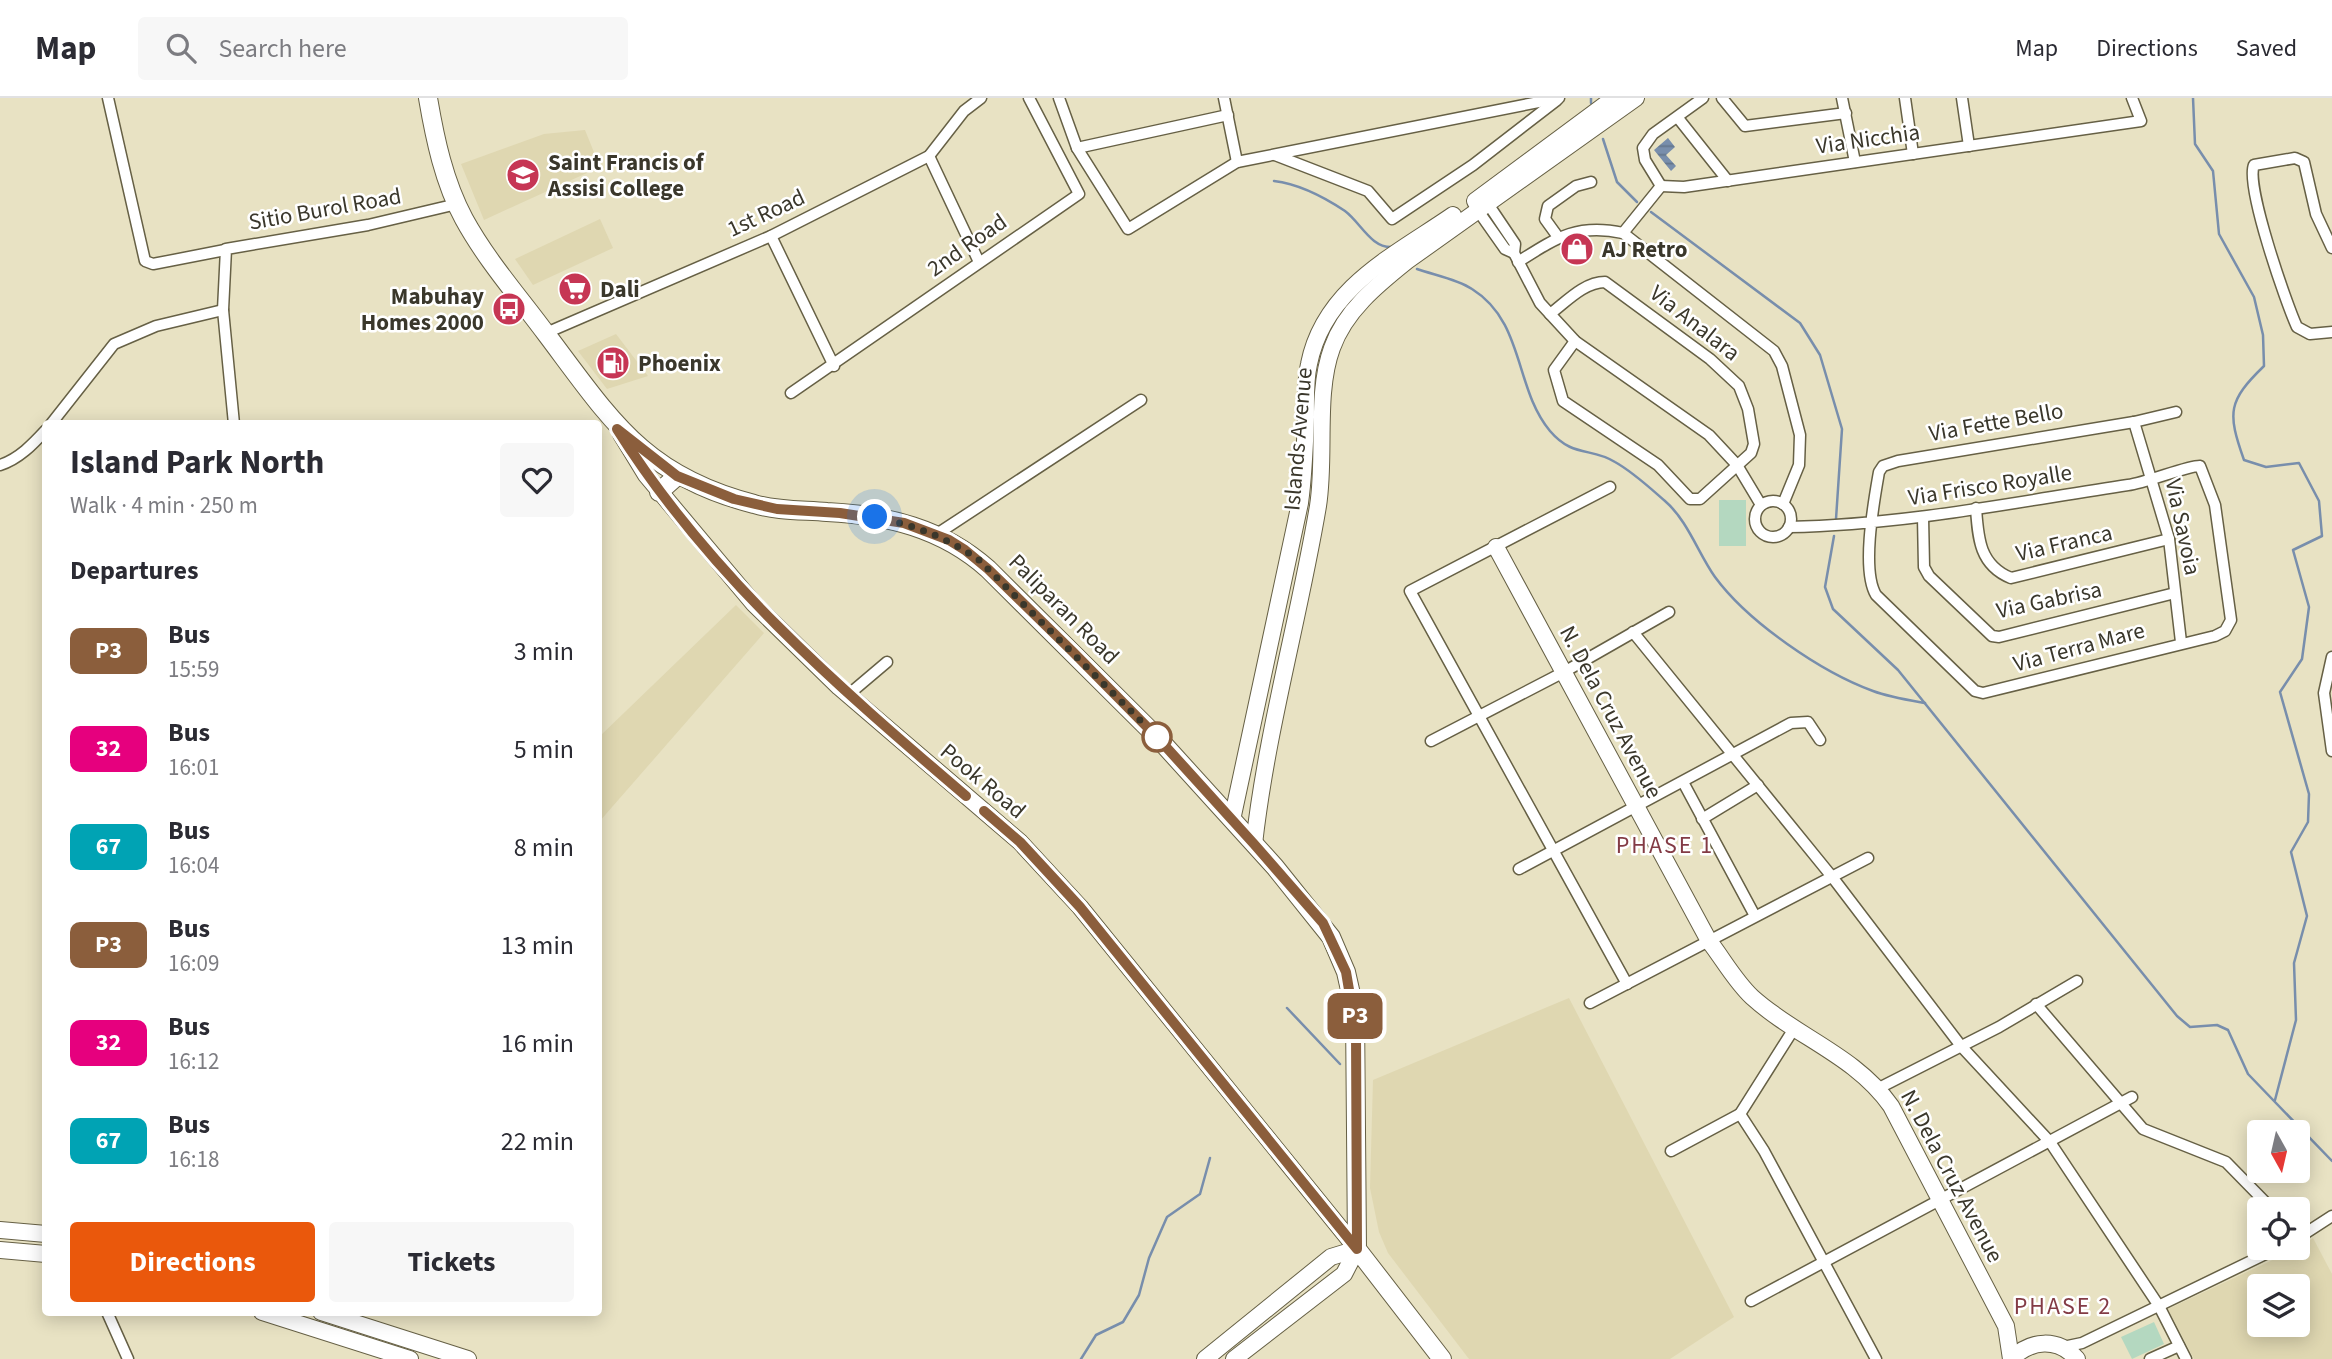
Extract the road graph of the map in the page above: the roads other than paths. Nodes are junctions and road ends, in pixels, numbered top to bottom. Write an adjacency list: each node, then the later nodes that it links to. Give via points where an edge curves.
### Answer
1 (108, 98): 37 (street, via 145,261 153,264)
2 (428, 98): 32 (main road, Paliparan Road)
3 (961, 98): 17 (street)
4 (981, 98): 17 (street, 1st Road)
5 (1029, 98): 39 (street, 2nd Road, via 1079,194)
6 (1059, 98): 22 (street)
7 (1224, 98): 19 (street)
8 (1559, 98): 23 (street); 23 (street, via 1473,165 1392,219 1368,191)
9 (1614, 98): 31 (street, Islands Avenue)
10 (1636, 98): 31 (street, Islands Avenue)
11 (1703, 98): 20 (street)
12 (1722, 98): 18 (street, via 1745,126)
13 (1842, 98): 18 (street)
14 (1905, 98): 24 (street)
15 (1962, 98): 21 (street)
16 (2132, 98): 21 (street, Via Nicchia, via 2141,121)
17 (964, 111): 25 (street, 1st Road)
18 (1846, 113): 27 (street)
19 (1228, 115): 22 (street); 26 (street)
20 (1678, 118): 28 (street); 30 (street, via 1653,134 1643,148)
21 (1969, 146): 24 (street, Via Nicchia)
22 (1077, 148): 26 (street, via 1128,229)
23 (1275, 154): 26 (street)
24 (1913, 154): 27 (street, Via Nicchia)
25 (929, 156): 34 (street, 1st Road); 39 (street)
26 (1237, 162)
27 (1855, 162): 28 (street, Via Nicchia)
28 (1728, 181): 30 (street, Via Nicchia)
29 (1591, 182): 35 (street, via 1576,186 1546,209 1545,219)
30 (1661, 186): 33 (street)
31 (1480, 203): 38 (street, via 1505,249); 88 (street, Islands Avenue, via 1366,271 1327,314 1315,341 1308,365 1300,503); 89 (street, Islands Avenue, via 1379,284 1342,323 1332,347 1325,368 1318,506 1279,685)
32 (457, 204): 37 (street, Sitio Burol Road); 43 (main road, Paliparan Road, via 494,265)
33 (1623, 233): 35 (street, via 1589,228); 61 (street, via 1774,351 1800,435 1799,465)
34 (771, 236): 43 (street, 1st Road); 45 (street)
35 (1558, 237): 38 (street)
36 (2332, 245): 42 (street, via 2316,214 2304,162 2295,158 2254,165 2251,172 2259,209 2297,327 2310,334)
37 (225, 250): 40 (street, Sitio Burol Road)
38 (1516, 258): 41 (street)
39 (979, 262): 45 (street, 2nd Road)
40 (223, 310): 49 (street, via 156,326 114,344); 50 (street, Sitio Burol Road)
41 (1550, 314): 44 (street); 55 (street, Via Analara, via 1595,282 1605,282 1710,359 1739,386 1748,409 1755,444)
42 (2332, 332)
43 (546, 333): 52 (main road, Paliparan Road)
44 (1575, 341): 55 (street, via 1709,435); 55 (street, via 1554,370 1563,401 1658,465 1690,499 1700,499)
45 (834, 366): 46 (street, 2nd Road)
46 (790, 393)
47 (1141, 400): 67 (street)
48 (2176, 412): 51 (street, Via Fette Bello)
49 (54, 420)
50 (234, 420)
51 (2134, 422): 58 (street, Via Savoia); 65 (street, Via Fette Bello, via 1888,464 1879,472)
52 (617, 429): 57 (main road, Paliparan Road); 60 (street, Pook Road)
53 (42, 434): 54 (street)
54 (0, 465)
55 (1737, 465): 62 (street)
56 (2194, 466): 58 (street, Via Frisco Royalle); 73 (street, Via Terra Mare, via 2203,469 2215,505 2231,620 2225,631 2215,636)
57 (677, 476): 60 (main road); 67 (main road, Paliparan Road, via 757,506 875,517)
58 (2153, 481): 63 (street, Via Frisco Royalle); 68 (street, Via Savoia)
59 (1611, 487): 69 (street)
60 (659, 492): 77 (street, Pook Road, via 737,587)
61 (1783, 504): 62 (street); 66 (street, via 1791,517)
62 (1761, 505): 66 (street, via 1755,519 1761,533 1778,536)
63 (1976, 508): 64 (street, Via Frisco Royalle); 68 (street, Via Franca, via 1978,545 1984,556 2011,578)
64 (1923, 517): 65 (street, Via Frisco Royalle); 70 (street, Via Gabrisa, via 1924,567 1929,576 1992,636)
65 (1870, 524): 66 (street, Via Frisco Royalle); 73 (street, Via Terra Mare, via 1871,583 1876,595 1975,691 1991,692)
66 (1788, 527)
67 (937, 534): 88 (main road, Paliparan Road, via 998,578 1157,737)
68 (2169, 539): 70 (street, Via Savoia)
69 (1496, 547): 76 (street, N. Dela Cruz Avenue); 78 (street, via 1410,591)
70 (2175, 593): 73 (street, Via Savoia)
71 (1669, 612): 72 (street)
72 (1633, 632): 76 (street); 83 (street)
73 (2181, 642)
74 (2332, 657): 79 (street, via 2324,692)
75 (887, 662): 77 (street)
76 (1564, 672): 78 (street); 86 (street, N. Dela Cruz Avenue)
77 (848, 695): 114 (street, Pook Road, via 1029,851 1080,907)
78 (1478, 718): 81 (street); 90 (street)
79 (2331, 738): 82 (street)
80 (1820, 740): 83 (street, via 1808,722 1798,721)
81 (1431, 741)
82 (2332, 751)
83 (1733, 755): 84 (street); 85 (street)
84 (1683, 782): 86 (street); 87 (street)
85 (1758, 785): 87 (street); 93 (street)
86 (1635, 805): 90 (street); 95 (street, N. Dela Cruz Avenue)
87 (1703, 819): 94 (street)
88 (1232, 820): 89 (main road, Paliparan Road)
89 (1254, 844): 114 (main road, Paliparan Road, via 1323,923 1346,972 1356,1031)
90 (1551, 852): 92 (street); 97 (street)
91 (1868, 858): 93 (street)
92 (1519, 869)
93 (1833, 878): 94 (street); 101 (street)
94 (1755, 916): 95 (street)
95 (1710, 941): 97 (street); 100 (street, N. Dela Cruz Avenue, via 1750,995)
96 (2077, 981): 99 (street)
97 (1627, 984): 98 (street)
98 (1590, 1003)
99 (2036, 1004): 101 (street); 104 (street)
100 (1795, 1027): 102 (street, N. Dela Cruz Avenue); 105 (street)
101 (1961, 1046): 102 (street); 106 (street)
102 (1879, 1088): 109 (street, N. Dela Cruz Avenue)
103 (2132, 1097): 104 (street)
104 (2119, 1104): 106 (street); 108 (street, via 2143,1129 2225,1162)
105 (1740, 1114): 107 (street); 118 (street)
106 (2049, 1142): 109 (street); 120 (street)
107 (1671, 1151)
108 (2261, 1197)
109 (1940, 1200): 118 (street); 124 (street, N. Dela Cruz Avenue)
110 (2332, 1216): 112 (street)
111 (0, 1230): 113 (street)
112 (2310, 1230)
113 (42, 1234)
114 (1357, 1249): 129 (street, via 1331,1257); 132 (street, via 1344,1274); 133 (main road)
115 (0, 1250): 116 (street)
116 (42, 1254)
117 (2253, 1260): 120 (street)
118 (1824, 1261): 119 (street); 134 (street)
119 (1751, 1301)
120 (2159, 1306): 126 (street); 127 (street, via 2082,1343)
121 (109, 1316): 130 (street)
122 (274, 1316): 128 (street)
123 (333, 1316): 131 (street)
124 (2006, 1326): 125 (street, N. Dela Cruz Avenue); 135 (street, N. Dela Cruz Avenue)
125 (2030, 1345): 127 (street); 135 (street)
126 (2179, 1346): 137 (street); 138 (street)
127 (2063, 1347): 136 (street)
128 (402, 1357)
129 (1209, 1358)
130 (128, 1359)
131 (467, 1359)
132 (1234, 1359)
133 (1442, 1359)
134 (1876, 1359)
135 (2011, 1359)
136 (2077, 1359)
137 (2150, 1359)
138 (2186, 1359)

